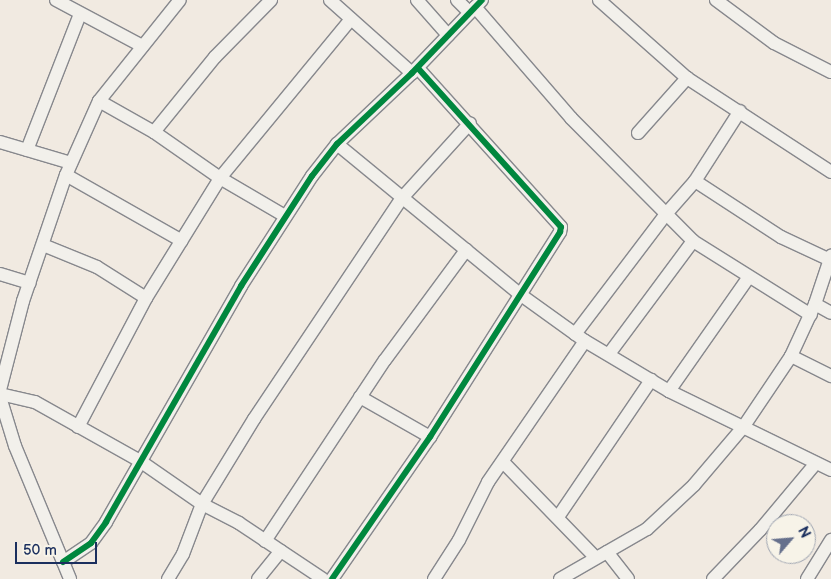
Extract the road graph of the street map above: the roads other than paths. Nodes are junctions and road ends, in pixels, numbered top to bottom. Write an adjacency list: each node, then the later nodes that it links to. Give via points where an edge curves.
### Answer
1 (56, 0): 10 (street)
2 (180, 0): 13 (street)
3 (271, 0): 20 (street, via 215,56)
4 (330, 0): 11 (street)
5 (417, 0): 12 (street)
6 (457, 0): 9 (street)
7 (599, 0): 16 (street)
8 (723, 2): 15 (street, via 774,43)
9 (475, 6): 12 (street); 30 (street, via 571,118)
10 (80, 14): 13 (street); 24 (street)
11 (351, 19): 14 (street); 27 (street)
12 (448, 34): 14 (street)
13 (142, 46): 17 (street)
14 (415, 71): 19 (street); 23 (street)
15 (831, 72)
16 (687, 78): 18 (street); 21 (street)
17 (99, 101): 20 (street); 25 (street)
18 (740, 111): 26 (street); 28 (street)
19 (470, 123): 29 (street); 40 (street, via 561,227)
20 (154, 132): 27 (street)
21 (638, 134)
22 (0, 142): 24 (street)
23 (337, 144): 29 (street); 31 (street)
24 (27, 150): 25 (street)
25 (68, 169): 32 (street); 34 (street)
26 (831, 172)
27 (220, 178): 31 (street); 32 (street)
28 (695, 181): 30 (street); 36 (street, via 781,237)
29 (402, 198): 35 (street); 60 (street, via 254,419)
30 (666, 214): 33 (street); 44 (street)
31 (285, 216): 56 (street)
32 (182, 241): 41 (street)
33 (693, 241): 38 (street); 45 (street)
34 (43, 245): 39 (street); 41 (street, via 97,267)
35 (466, 250): 40 (street); 52 (street)
36 (830, 258): 42 (street)
37 (0, 274): 39 (street)
38 (748, 278): 42 (street); 50 (street)
39 (30, 284): 49 (street)
40 (521, 295): 44 (street); 55 (street)
41 (146, 298): 54 (street)
42 (813, 310): 43 (street); 46 (street)
43 (831, 313)
44 (580, 338): 45 (street); 57 (street)
45 (609, 354): 48 (street)
46 (791, 356): 47 (street); 53 (street)
47 (831, 376)
48 (652, 380): 50 (street); 61 (street)
49 (0, 390)
50 (669, 391): 53 (street)
51 (0, 396): 54 (street, via 35,402); 67 (street, via 15,446)
52 (360, 397): 55 (street); 63 (street)
53 (744, 426): 58 (street); 65 (street, via 664,515)
54 (78, 428): 56 (street)
55 (430, 437): 72 (street)
56 (140, 461): 60 (street); 67 (street, via 91,543)
57 (504, 463): 61 (street); 73 (street, via 488,482 459,540)
58 (816, 464): 59 (street); 76 (street, via 760,530)
59 (831, 470)
60 (202, 504): 63 (street); 69 (street, via 183,554)
61 (558, 517): 66 (street)
62 (831, 540): 77 (street)
63 (265, 541): 64 (street)
64 (281, 551): 70 (street); 71 (street)
65 (607, 552): 66 (street); 75 (street)
66 (595, 557): 74 (street)
67 (63, 562): 68 (street)
68 (70, 579)
69 (168, 579)
70 (258, 579)
71 (323, 579)
72 (332, 579)
73 (434, 579)
74 (560, 579)
75 (628, 579)
76 (712, 579)
77 (807, 579)

